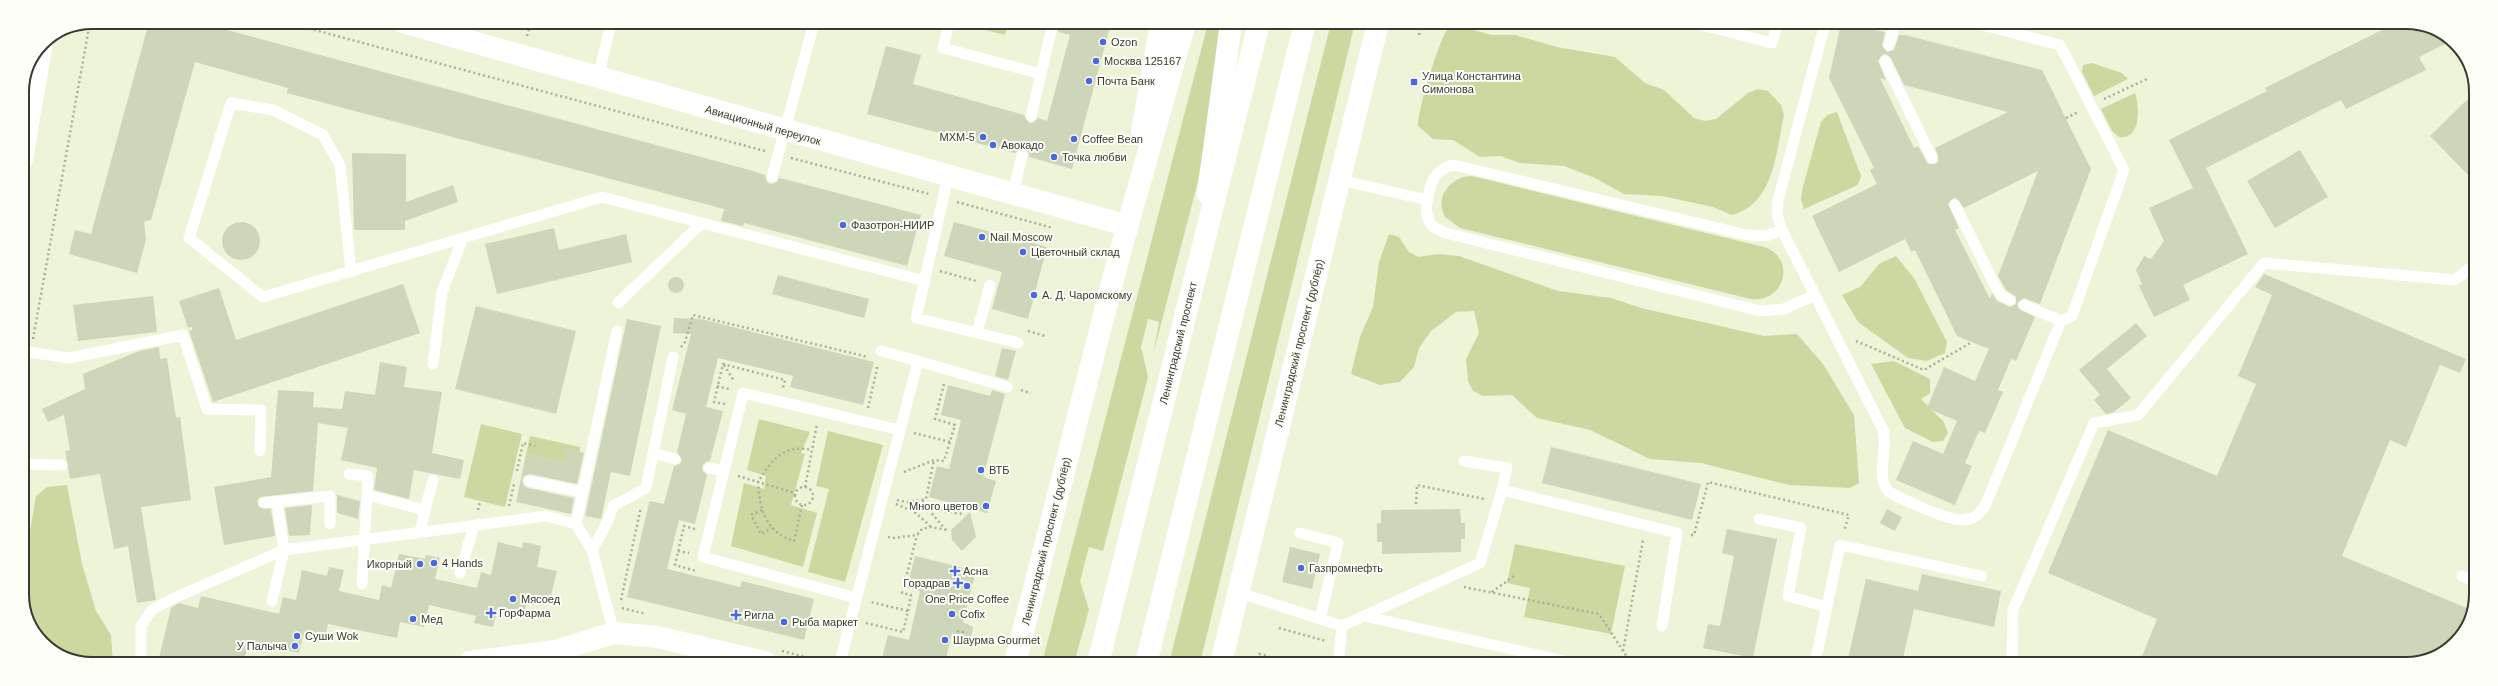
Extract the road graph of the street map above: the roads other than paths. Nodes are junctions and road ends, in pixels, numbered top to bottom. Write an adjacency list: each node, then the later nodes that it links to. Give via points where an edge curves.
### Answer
1 (454, 29): 21 (main road, Авиационный переулок)
2 (609, 29): 21 (lane)
3 (812, 29): 24 (lane)
4 (948, 29): 20 (lane, via 943,48)
5 (1052, 29): 20 (lane)
6 (1160, 29): 34 (main road, Ленинградский проспект (дублёр))
7 (1183, 29): 37 (main road, Ленинградский проспект (дублёр))
8 (1230, 29): 39 (main road)
9 (1257, 29): 39 (main road, Ленинградский проспект)
10 (1304, 29): 104 (main road)
11 (1377, 29): 29 (main road, Ленинградский проспект (дублёр))
12 (1717, 29): 13 (lane, via 1772,43)
13 (1776, 29)
14 (1824, 29): 35 (lane, via 1778,200 1777,214)
15 (1894, 29): 17 (lane)
16 (1998, 29): 47 (lane, via 2060,45 2124,170 2072,316)
17 (1890, 45)
18 (39, 58): 22 (main road)
19 (1885, 61): 26 (lane)
20 (1041, 74): 23 (lane)
21 (598, 78): 24 (main road, Авиационный переулок)
22 (29, 115)
23 (1031, 116)
24 (785, 131): 27 (lane); 28 (main road, Авиационный переулок)
25 (1022, 155): 30 (lane)
26 (1932, 158)
27 (772, 177)
28 (948, 177): 30 (main road, Авиационный переулок); 41 (lane)
29 (1339, 180): 31 (lane); 91 (main road, Ленинградский проспект (дублёр))
30 (1013, 195): 34 (main road, Авиационный переулок)
31 (1428, 200): 35 (lane, via 1437,174 1445,167 1464,165 1747,235 1766,236); 43 (lane, via 1428,220 1434,228 1446,233 1751,309 1784,309)
32 (1955, 205): 44 (lane, via 1996,287 2001,295)
33 (702, 223): 36 (lane, via 602,197); 41 (lane, via 757,233); 45 (lane)
34 (1125, 225): 37 (main road, Ленинградский проспект (дублёр))
35 (1782, 230): 43 (lane)
36 (463, 238): 40 (lane); 55 (lane, via 442,292)
37 (1119, 256): 102 (main road, Ленинградский проспект (дублёр))
38 (2469, 269): 110 (lane, via 2455,280 2264,262 2138,415 2094,423 2013,610)
39 (1196, 271): 103 (main road, Ленинградский проспект)
40 (351, 272): 40 (lane, via 263,297 189,238 231,103 273,110 323,135 340,165)
41 (925, 281): 49 (lane, via 916,318)
42 (990, 285): 49 (lane)
43 (1815, 295): 47 (lane, via 1883,430 1886,447 1883,484 1894,495 1961,520 1976,516 1986,504)
44 (2010, 300)
45 (618, 304)
46 (2024, 305): 47 (lane)
47 (2061, 321)
48 (617, 331): 70 (lane)
49 (977, 333): 50 (lane)
50 (1018, 343)
51 (29, 351): 58 (lane, via 69,358 183,335 207,409 261,410)
52 (880, 356): 54 (lane)
53 (673, 357): 59 (lane)
54 (918, 361): 56 (lane); 57 (lane)
55 (433, 364)
56 (1007, 387)
57 (900, 430): 65 (lane, via 743,393); 89 (lane)
58 (260, 451)
59 (653, 453): 60 (lane); 83 (lane, via 646,488 613,506)
60 (675, 459)
61 (1464, 461): 69 (lane, via 1507,468)
62 (29, 464): 63 (lane)
63 (62, 465)
64 (709, 468): 65 (lane)
65 (724, 472): 89 (lane, via 703,557)
66 (349, 474): 71 (lane, via 368,476)
67 (433, 480): 74 (lane)
68 (529, 481): 70 (lane)
69 (1502, 490): 93 (lane, via 1480,563); 96 (lane, via 1677,533)
70 (582, 492): 77 (lane)
71 (367, 495): 74 (lane); 81 (lane)
72 (277, 502): 73 (lane); 76 (lane, via 330,496); 82 (lane)
73 (264, 504)
74 (425, 510): 79 (lane)
75 (1759, 519): 92 (lane, via 1801,528 1788,596)
76 (330, 524)
77 (576, 524): 78 (lane, via 546,516); 83 (lane)
78 (474, 526): 79 (lane); 84 (lane)
79 (420, 532): 81 (lane)
80 (1300, 533): 94 (lane, via 1338,543)
81 (365, 540): 82 (lane); 88 (lane)
82 (284, 550): 90 (lane); 98 (lane, via 152,610 141,626)
83 (592, 550): 97 (lane)
84 (460, 573)
85 (1982, 576): 92 (lane, via 1840,545)
86 (2462, 576): 87 (lane)
87 (2469, 579)
88 (362, 584)
89 (857, 598): 101 (lane)
90 (272, 602)
91 (1235, 602): 94 (lane); 105 (main road); 106 (main road, Ленинградский проспект (дублёр))
92 (1827, 607): 109 (lane)
93 (1364, 616): 95 (lane); 108 (lane)
94 (1320, 619): 95 (lane)
95 (1342, 626): 107 (lane)
96 (1662, 626)
97 (614, 633): 99 (main road); 100 (main road, via 657,636)
98 (141, 657)
99 (535, 657)
100 (744, 657)
101 (841, 657)
102 (1017, 657)
103 (1100, 657)
104 (1147, 657)
105 (1216, 657)
106 (1222, 657)
107 (1339, 657)
108 (1546, 657)
109 (1816, 657)
110 (2012, 657)

